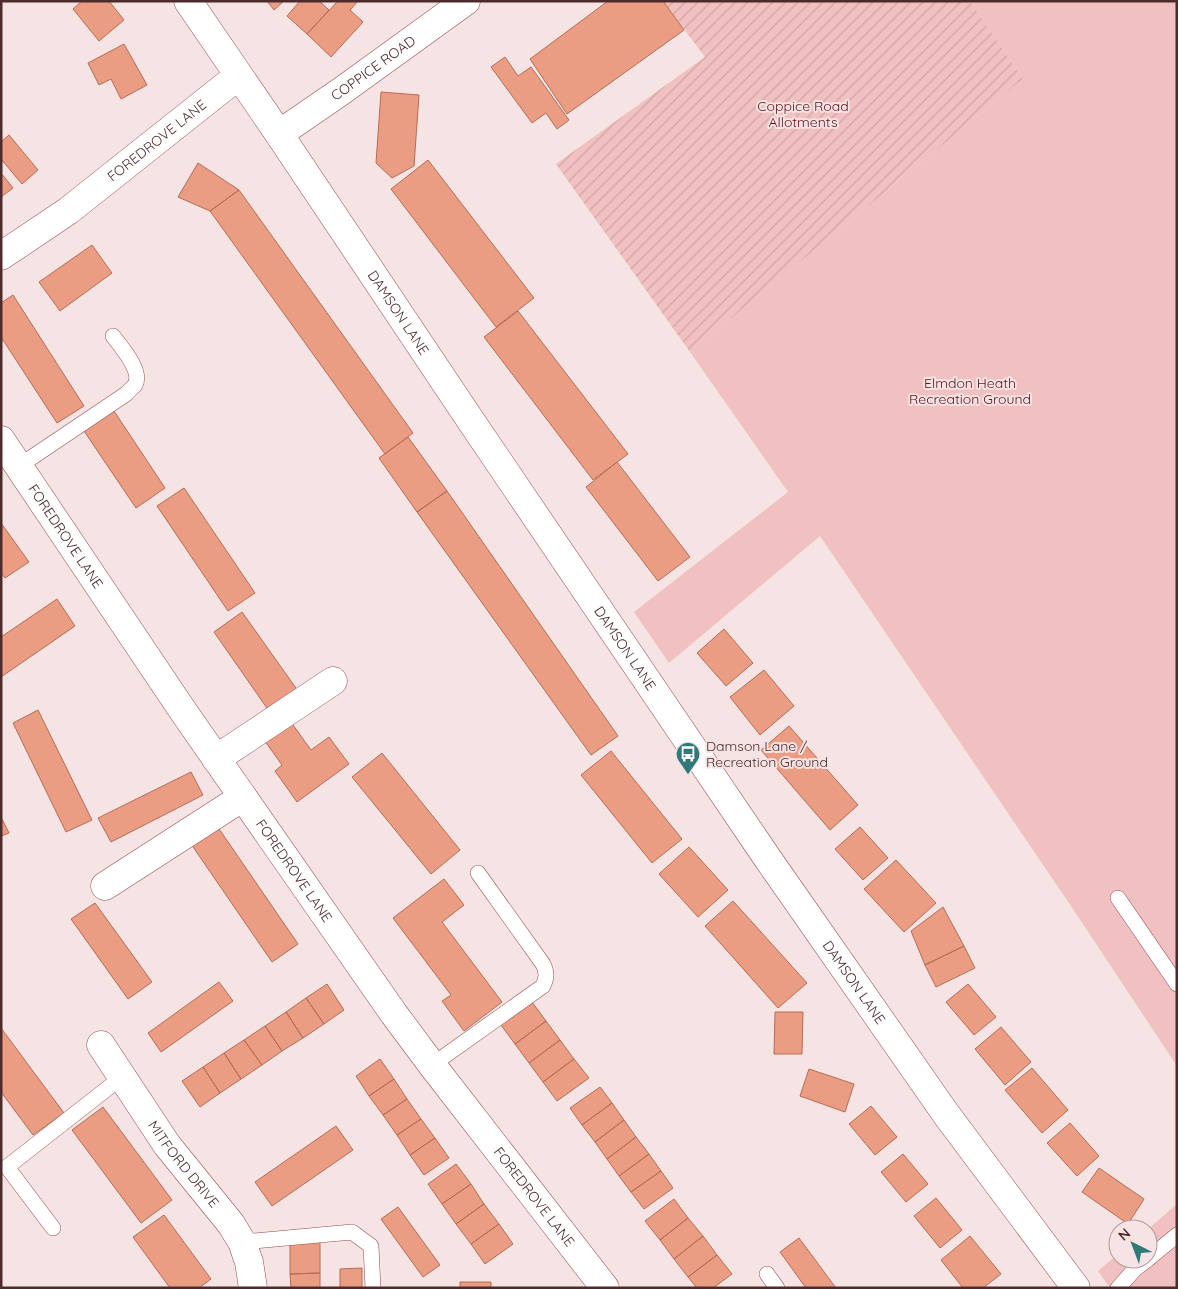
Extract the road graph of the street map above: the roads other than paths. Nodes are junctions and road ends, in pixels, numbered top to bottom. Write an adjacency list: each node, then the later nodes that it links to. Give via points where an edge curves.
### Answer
1 (188, 1): 3 (street, DAMSON LANE)
2 (466, 1): 4 (street, COPPICE ROAD)
3 (238, 76): 4 (street, DAMSON LANE); 5 (street, FOREDROVE LANE, via 68,211)
4 (279, 134): 30 (street, DAMSON LANE, via 768,859 946,1114)
5 (1, 256)
6 (113, 336): 8 (lane, via 132,363 137,375 135,385)
7 (1, 440): 8 (street, FOREDROVE LANE)
8 (19, 466): 10 (street, FOREDROVE LANE)
9 (333, 681): 10 (street)
10 (216, 759): 11 (street, FOREDROVE LANE)
11 (243, 797): 13 (street); 17 (street, FOREDROVE LANE)
12 (478, 873): 17 (lane, via 543,964 546,980 543,986)
13 (105, 886)
14 (1118, 898): 15 (lane)
15 (1177, 984)
16 (101, 1045): 18 (street, MITFORD DRIVE)
17 (432, 1066): 28 (street, FOREDROVE LANE)
18 (122, 1077): 19 (lane); 22 (street, MITFORD DRIVE, via 167,1145)
19 (4, 1168): 20 (lane)
20 (53, 1228)
21 (1177, 1235): 23 (lane)
22 (242, 1242): 26 (street, MITFORD DRIVE); 27 (lane, via 352,1232 371,1246)
23 (1158, 1251)
24 (1135, 1269): 31 (lane)
25 (767, 1274): 29 (lane)
26 (253, 1288)
27 (373, 1288)
28 (605, 1288)
29 (777, 1288)
30 (1076, 1288)
31 (1118, 1288)

